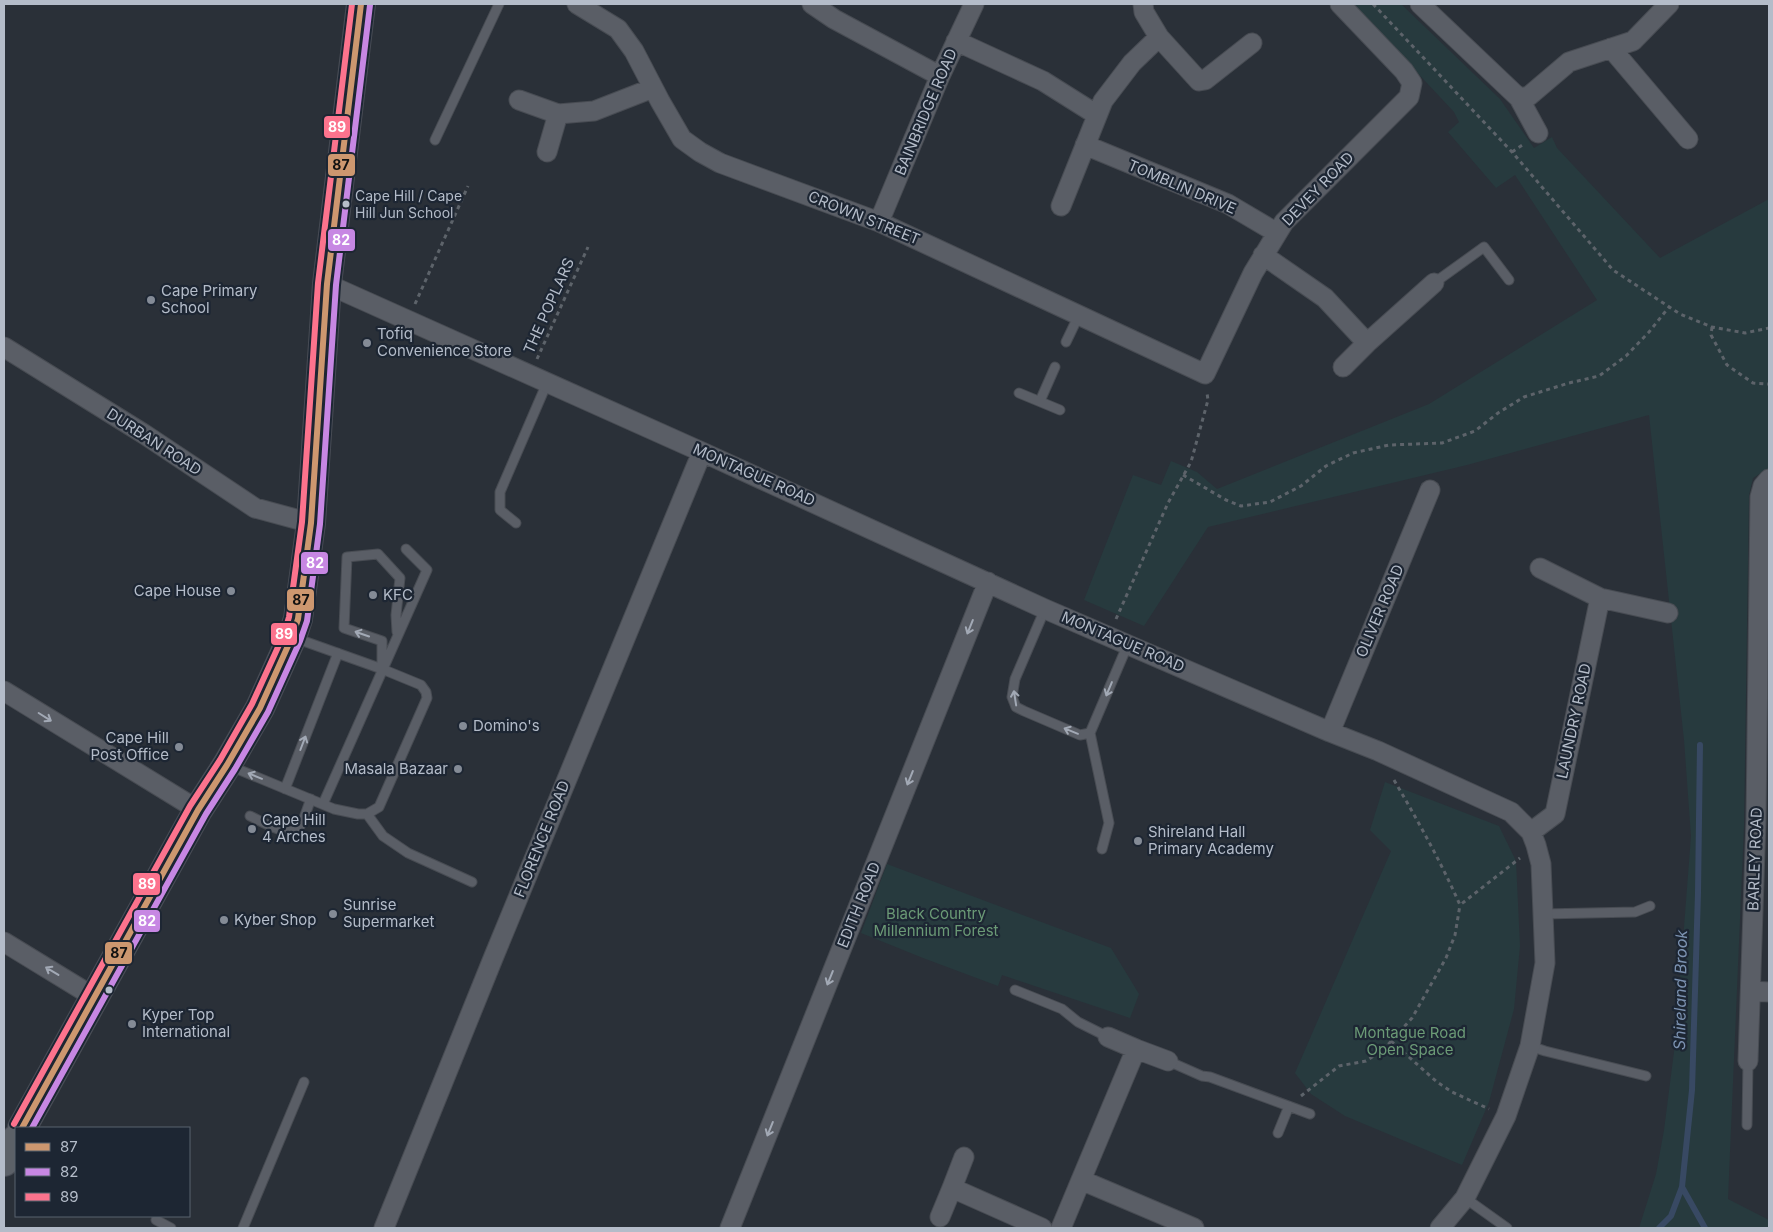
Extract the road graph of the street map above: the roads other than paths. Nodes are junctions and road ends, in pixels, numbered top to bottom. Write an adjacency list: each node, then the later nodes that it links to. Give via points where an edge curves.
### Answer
1 (361, 4): 31 (main road)
2 (499, 4): 22 (lane)
3 (577, 4): 15 (street, CROWN STREET, via 618,29 634,51)
4 (812, 4): 14 (street)
5 (974, 4): 11 (street, BAINBRIDGE ROAD)
6 (1143, 4): 10 (street)
7 (1340, 4): 27 (street, DEVEY ROAD, via 1404,71 1412,83 1409,97 1284,222)
8 (1420, 4): 16 (street)
9 (1669, 4): 13 (street, via 1633,41)
10 (1158, 37): 12 (street, via 1199,81 1205,80); 19 (street, via 1132,63)
11 (956, 41): 14 (street, BAINBRIDGE ROAD); 19 (street, via 1043,81)
12 (1252, 43)
13 (1612, 48): 16 (street, via 1569,62 1529,96); 21 (street)
14 (940, 76): 26 (street, BAINBRIDGE ROAD)
15 (653, 88): 18 (street, via 594,111); 26 (street, CROWN STREET, via 682,139 700,152 720,163)
16 (1519, 98): 20 (street)
17 (518, 100): 18 (street)
18 (558, 114): 24 (street)
19 (1097, 114): 23 (street)
20 (1538, 133)
21 (1688, 139)
22 (435, 140)
23 (1085, 145): 25 (street); 27 (street, TOMBLIN DRIVE, via 1228,204)
24 (547, 152)
25 (1061, 206)
26 (880, 222): 32 (street, CROWN STREET)
27 (1277, 233): 28 (street, DEVEY ROAD)
28 (1264, 255): 34 (street, via 1325,298); 38 (street, DEVEY ROAD)
29 (1509, 280): 30 (lane, via 1484,247)
30 (1434, 283): 34 (street)
31 (327, 284): 39 (street, MONTAGUE ROAD); 47 (main road)
32 (1079, 315): 33 (lane); 38 (street, CROWN STREET)
33 (1066, 342)
34 (1367, 343): 37 (street)
35 (4, 348): 47 (street, DURBAN ROAD, via 144,434 255,508)
36 (1055, 367): 41 (lane)
37 (1343, 367)
38 (1205, 374)
39 (538, 379): 43 (street, MONTAGUE ROAD); 46 (lane, via 500,492 500,510)
40 (1019, 393): 41 (lane)
41 (1040, 401): 42 (lane)
42 (1060, 410)
43 (702, 452): 50 (street, MONTAGUE ROAD); 101 (street, FLORENCE ROAD)
44 (1769, 479): 69 (street, BARLEY ROAD, via 1760,497)
45 (1430, 490): 60 (street, OLIVER ROAD)
46 (516, 522)
47 (311, 523): 55 (main road, via 298,619)
48 (406, 549): 54 (lane, via 427,570)
49 (1540, 568): 51 (street)
50 (988, 582): 52 (street, MONTAGUE ROAD); 102 (street, EDITH ROAD, one-way to 102)
51 (1600, 598): 53 (street); 70 (street, LAUNDRY ROAD, via 1555,814)
52 (1046, 609): 56 (street, MONTAGUE ROAD); 61 (lane, one-way to 52, via 1080,735 1024,711 1016,707 1012,697 1015,679)
53 (1668, 613)
54 (398, 634): 58 (lane); 58 (lane, one-way to 54, via 382,641 344,628 347,557 378,554 400,578 396,615)
55 (292, 637): 57 (lane); 62 (main road, via 260,708)
56 (1128, 644): 60 (street, MONTAGUE ROAD); 61 (lane, one-way to 61)
57 (338, 653): 58 (lane); 63 (lane, one-way to 57)
58 (382, 669): 65 (lane); 67 (lane, via 420,685 426,692 426,698 378,807)
59 (4, 691): 66 (street, one-way to 66)
60 (1330, 732): 70 (street, MONTAGUE ROAD, via 1510,812)
61 (1090, 733): 71 (lane, via 1109,823)
62 (227, 765): 63 (lane, one-way to 62); 66 (main road)
63 (285, 789): 64 (lane)
64 (311, 799): 65 (lane); 68 (lane, via 299,828 293,832)
65 (323, 804): 67 (lane)
66 (198, 810): 78 (main road)
67 (367, 814): 72 (lane, via 383,836 408,853)
68 (250, 816)
69 (1763, 821): 77 (street, BARLEY ROAD)
70 (1534, 839): 74 (street, via 1540,864)
71 (1102, 849)
72 (472, 882)
73 (1650, 906): 74 (lane, via 1635,912)
74 (1543, 914): 80 (street, via 1545,963)
75 (4, 942): 78 (street, one-way to 75)
76 (1015, 990): 79 (lane, via 1062,1009 1078,1022)
77 (1760, 992): 82 (street, BARLEY ROAD)
78 (94, 996): 89 (main road)
79 (1108, 1037): 81 (street)
80 (1530, 1046): 84 (lane); 96 (street, via 1506,1116)
81 (1136, 1049): 83 (street); 94 (street)
82 (1748, 1061): 88 (lane)
83 (1168, 1062): 86 (lane)
84 (1646, 1076)
85 (304, 1082): 100 (lane)
86 (1289, 1106): 87 (lane); 90 (lane)
87 (1310, 1114)
88 (1747, 1125)
89 (23, 1127)
90 (1278, 1134)
91 (15, 1141): 93 (main road)
92 (964, 1157): 95 (street)
93 (4, 1162)
94 (1081, 1180): 104 (street); 105 (street)
95 (952, 1188): 97 (street); 103 (street)
96 (1465, 1198): 106 (street); 107 (lane)
97 (940, 1217)
98 (156, 1220): 99 (lane)
99 (171, 1228)
100 (242, 1228)
101 (384, 1228)
102 (730, 1228)
103 (1042, 1228)
104 (1061, 1228)
105 (1194, 1228)
106 (1440, 1228)
107 (1507, 1228)

